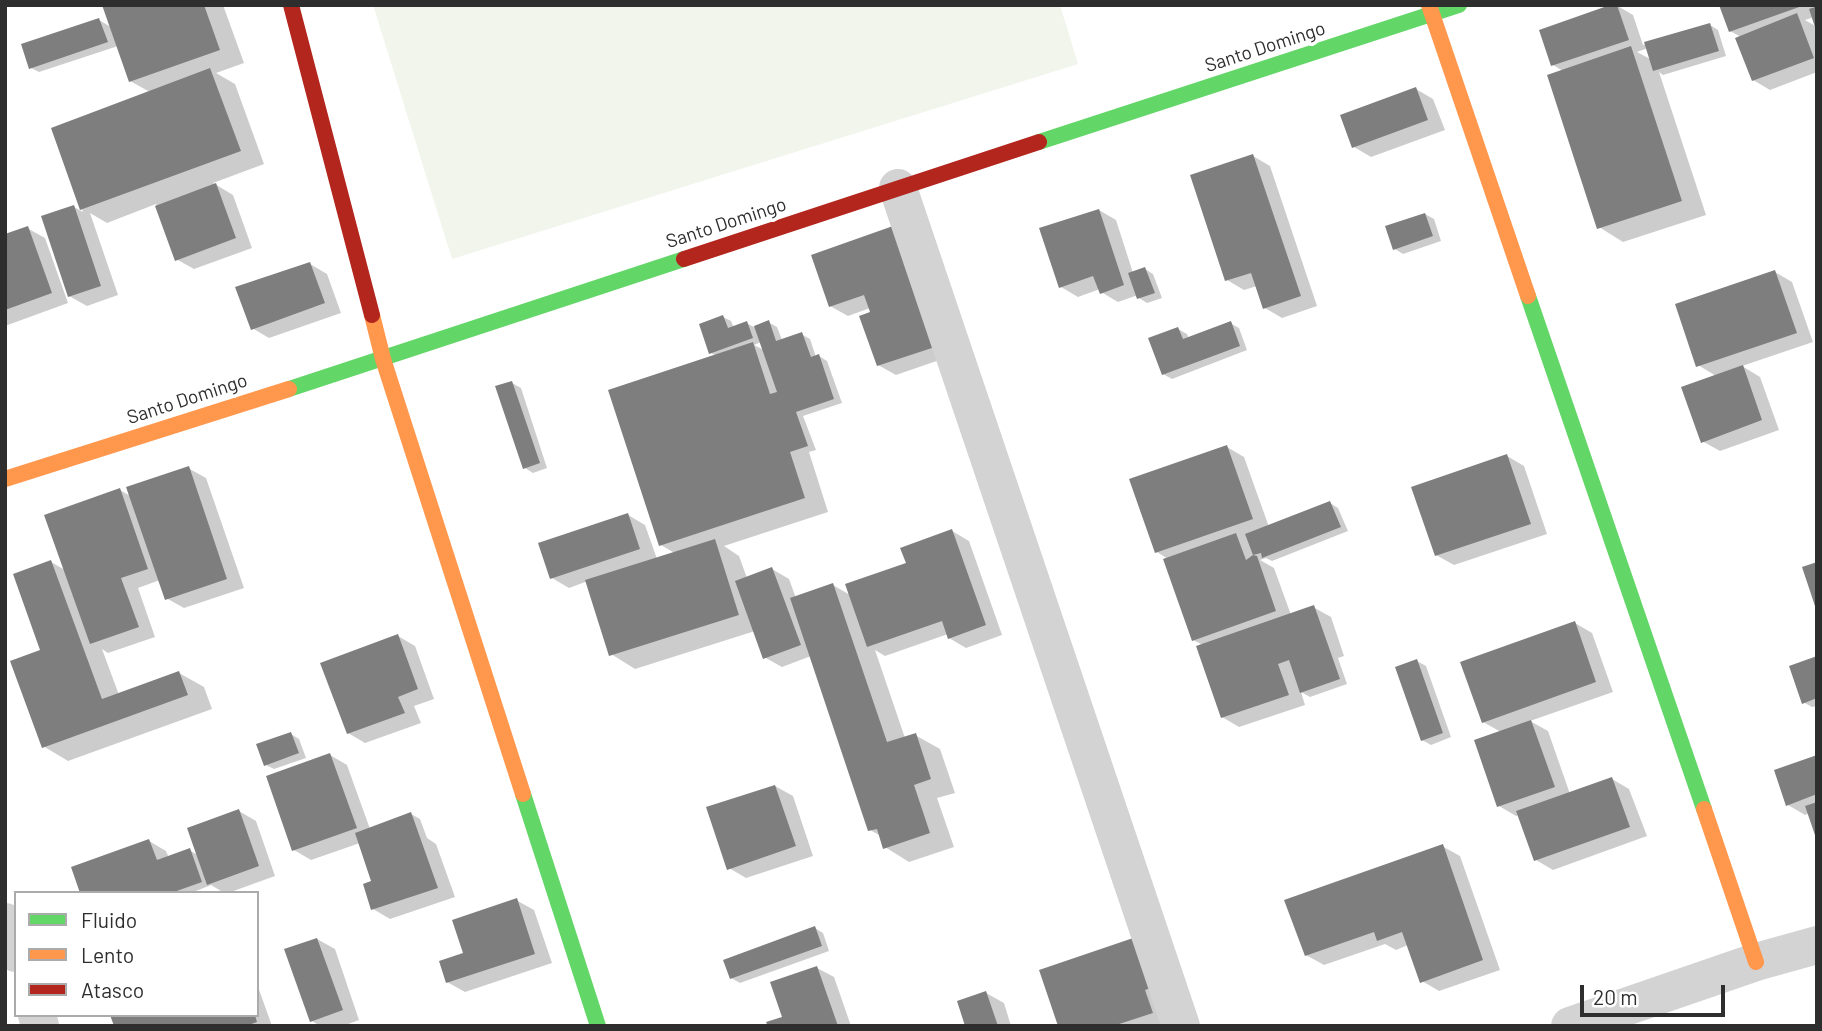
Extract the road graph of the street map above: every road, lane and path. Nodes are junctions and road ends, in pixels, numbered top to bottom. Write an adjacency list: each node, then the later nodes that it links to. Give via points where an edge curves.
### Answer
1 (291, 5): 5 (street)
2 (1459, 5): 3 (street, Santo Domingo)
3 (1430, 10): 4 (street, Santo Domingo); 10 (street)
4 (898, 188): 5 (street, Santo Domingo); 12 (street)
5 (383, 359): 6 (street, Santo Domingo); 11 (street)
6 (5, 480)
7 (5, 922): 8 (street)
8 (14, 947)
9 (1813, 953): 10 (street)
10 (1756, 962): 13 (street)
11 (598, 1026)
12 (1181, 1026)
13 (1570, 1026)

